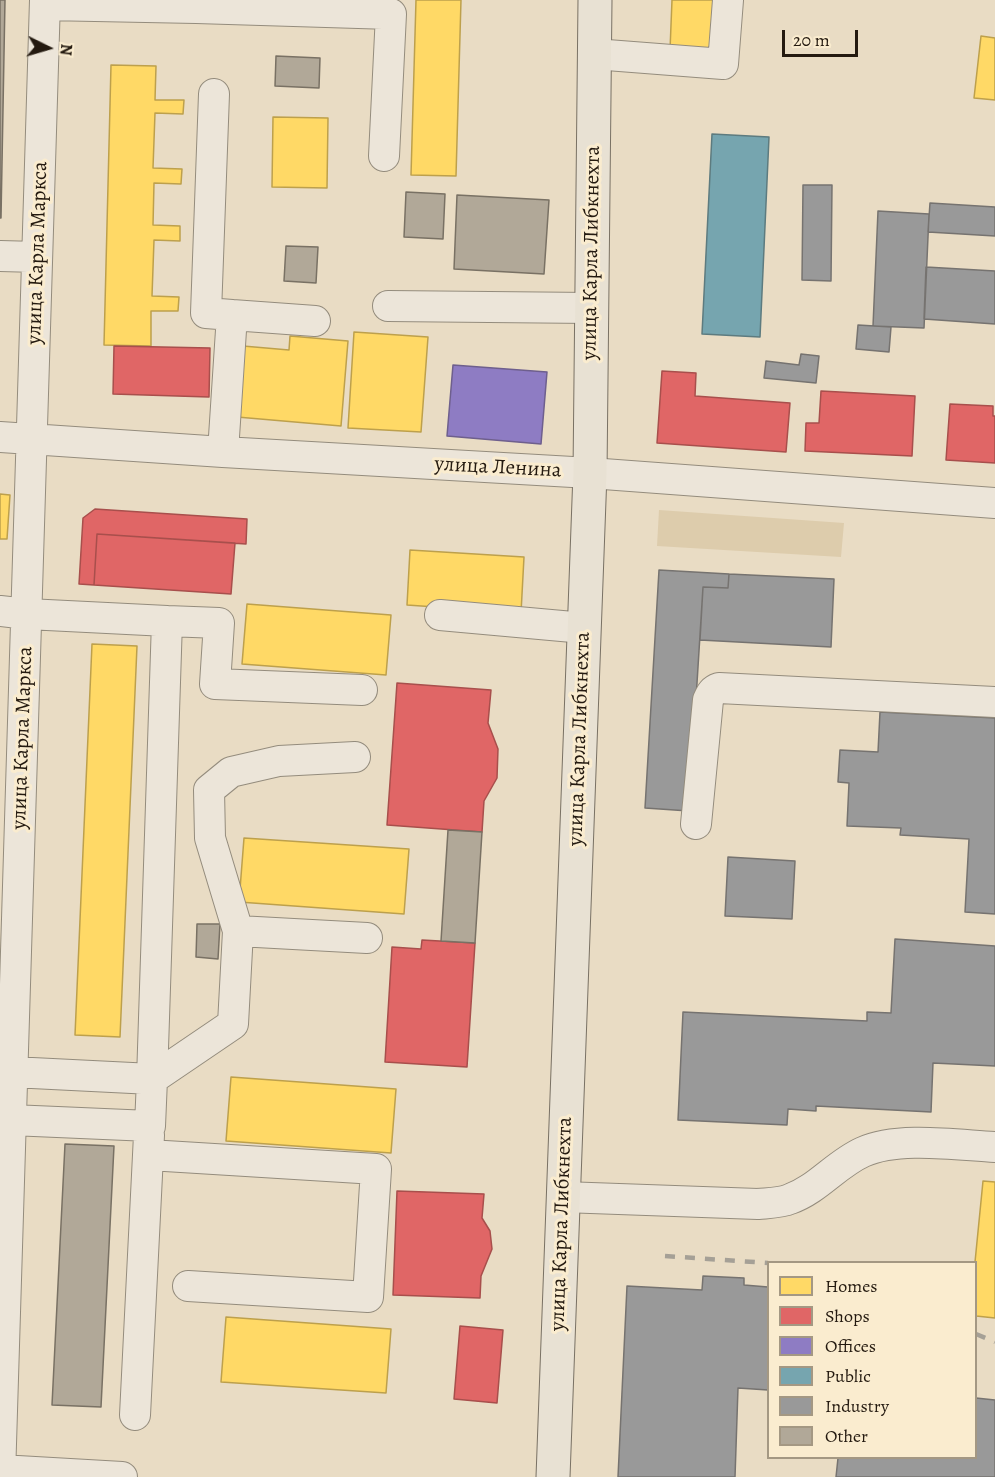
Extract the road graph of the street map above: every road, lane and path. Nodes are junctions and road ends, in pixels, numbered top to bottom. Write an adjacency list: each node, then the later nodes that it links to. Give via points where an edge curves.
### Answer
1 (595, 0): 6 (main road, улица Карла Либкнехта)
2 (728, 0): 6 (street, via 723,64)
3 (45, 3): 4 (street); 10 (street, улица Карла Маркса)
4 (196, 4): 5 (street)
5 (391, 7): 8 (street)
6 (594, 54): 12 (main road, улица Карла Либкнехта)
7 (214, 94): 13 (street, via 206,313)
8 (384, 156)
9 (0, 256): 10 (street)
10 (37, 258): 16 (street, улица Карла Маркса)
11 (388, 306): 12 (street)
12 (591, 308): 18 (main road, улица Карла Либкнехта)
13 (232, 315): 14 (street); 17 (street)
14 (315, 321)
15 (0, 437): 16 (street, улица Ленина)
16 (32, 440): 17 (street, улица Ленина); 20 (street, улица Карла Маркса)
17 (223, 452): 18 (street, улица Ленина)
18 (590, 473): 19 (street, улица Ленина); 23 (main road, улица Карла Либкнехта)
19 (995, 503)
20 (13, 612): 22 (street); 30 (street, улица Карла Маркса)
21 (440, 615): 23 (street)
22 (167, 621): 24 (street, via 219,623 215,684); 31 (street)
23 (584, 628): 36 (main road, улица Карла Либкнехта)
24 (363, 690)
25 (995, 702): 27 (street, via 715,689 708,700)
26 (355, 757): 28 (street, via 260,765 231,772 209,790 210,838)
27 (696, 824)
28 (238, 931): 29 (street); 31 (street, via 233,1024)
29 (367, 938)
30 (12, 1072): 31 (street); 32 (street, улица Карла Маркса)
31 (152, 1079): 33 (street)
32 (11, 1120): 33 (street); 38 (street, улица Карла Маркса)
33 (150, 1126): 35 (street)
34 (995, 1147): 36 (street, via 888,1144 849,1160 814,1187 789,1200 758,1204)
35 (149, 1155): 37 (street, via 376,1168 368,1297); 39 (street)
36 (563, 1197): 44 (main road, улица Карла Либкнехта)
37 (188, 1287)
38 (2, 1343): 40 (street, улица Карла Маркса)
39 (135, 1415)
40 (1, 1431): 41 (street, улица Карла Маркса)
41 (0, 1470): 42 (street, улица Карла Маркса); 43 (street)
42 (0, 1477)
43 (122, 1477)
44 (553, 1477)

